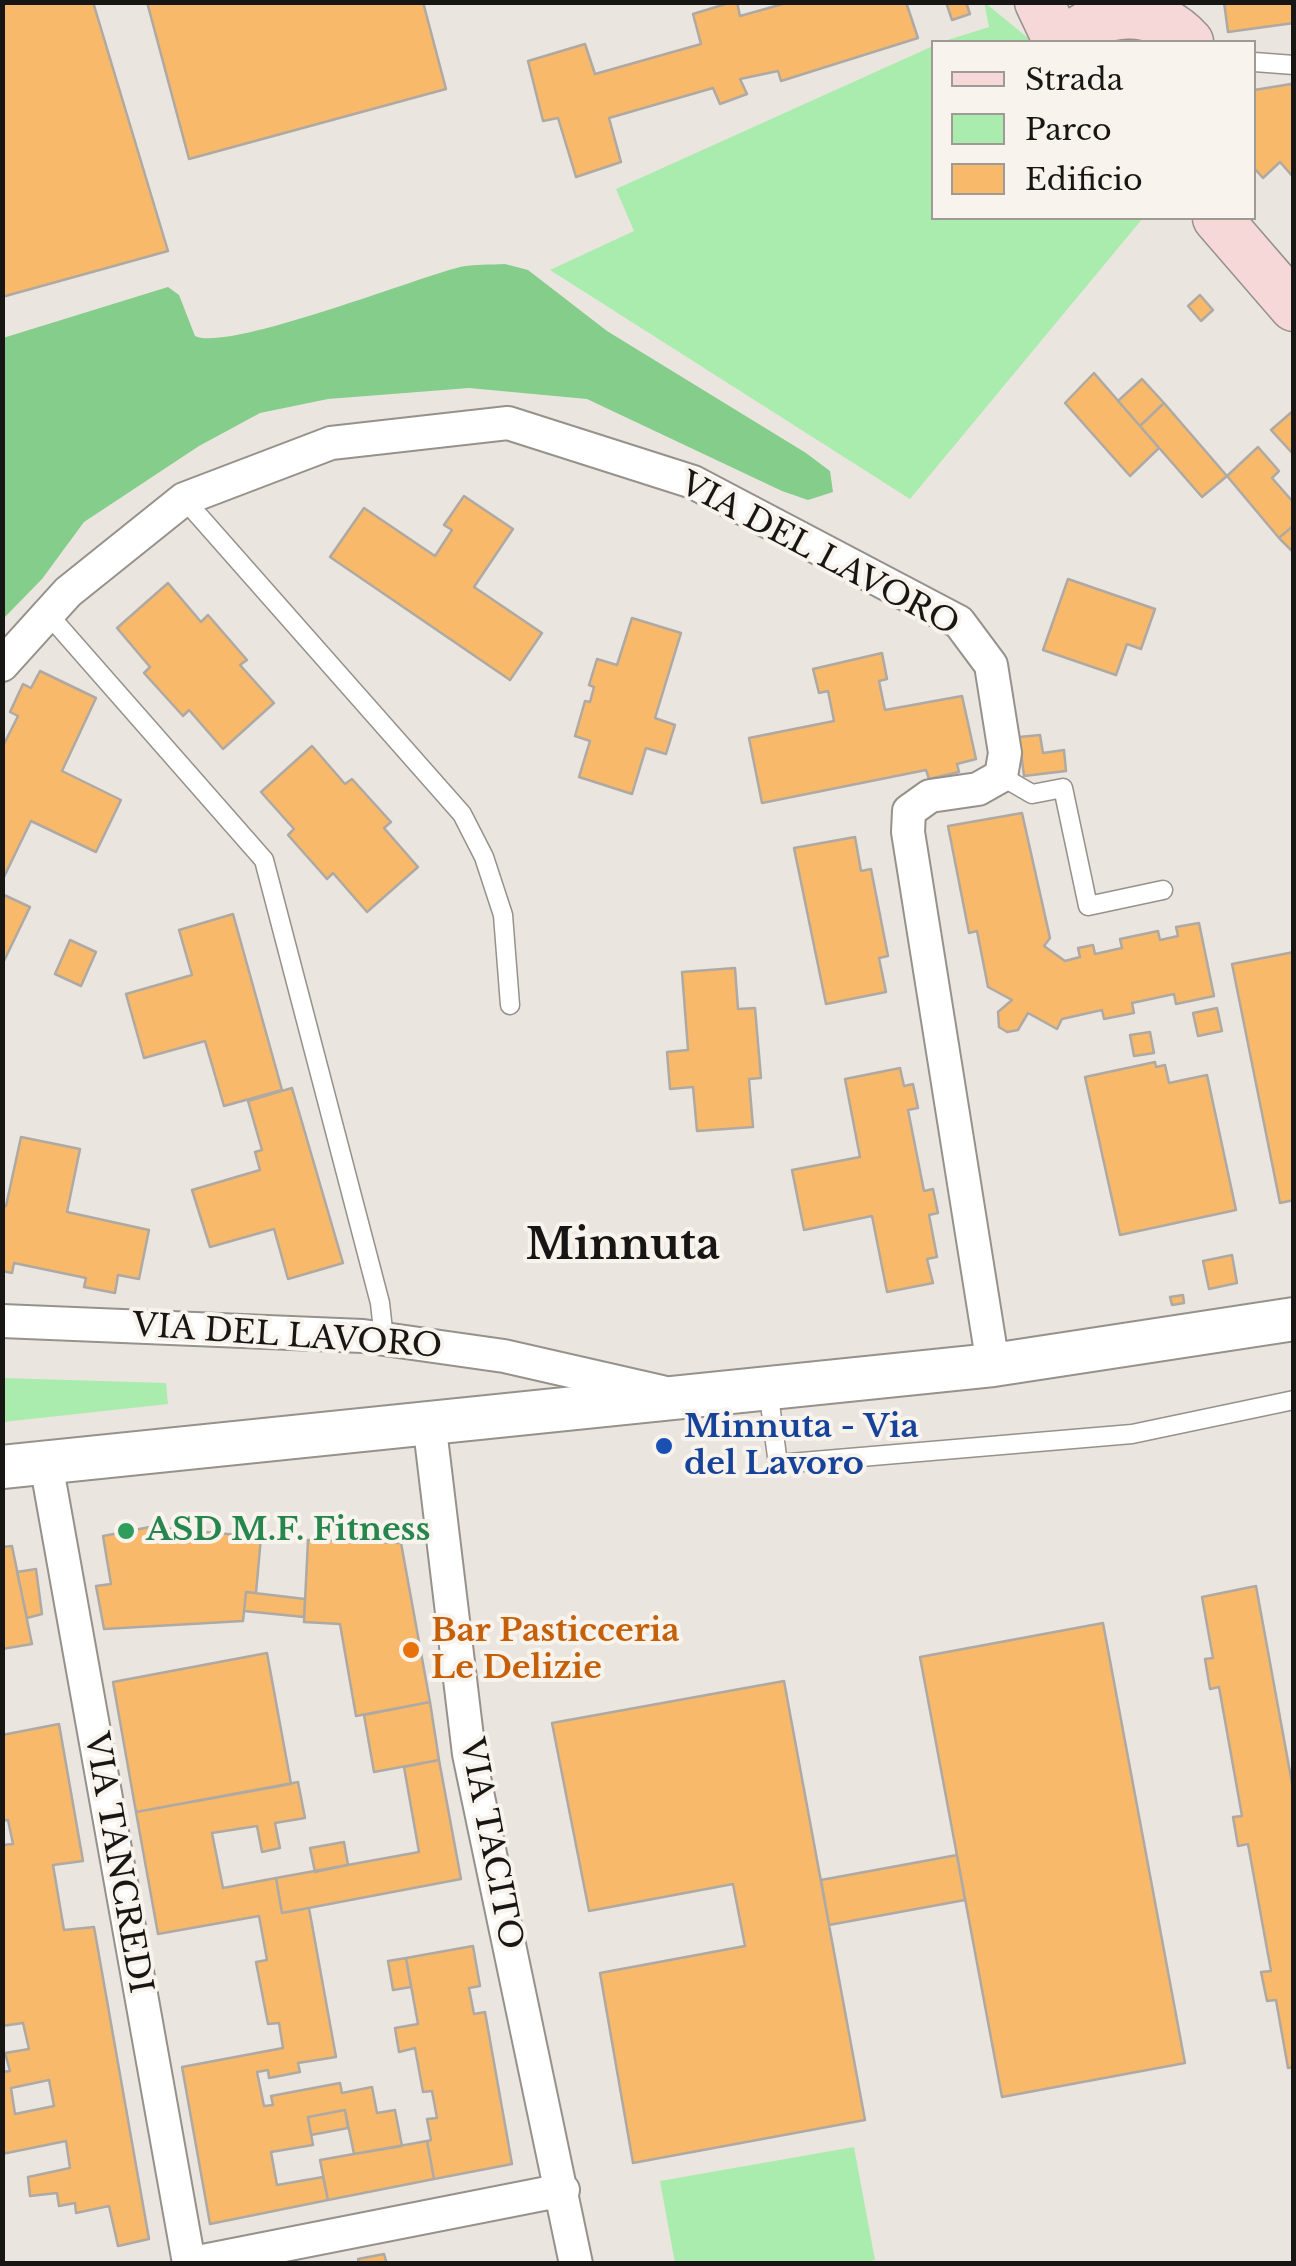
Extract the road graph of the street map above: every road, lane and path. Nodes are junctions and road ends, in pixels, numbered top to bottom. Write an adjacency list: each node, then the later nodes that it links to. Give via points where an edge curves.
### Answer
1 (1039, 2): 2 (main road)
2 (1075, 27): 3 (main road, via 1136,14 1163,21)
3 (1187, 40)
4 (1256, 62): 5 (lane)
5 (1294, 65)
6 (1219, 220): 7 (main road)
7 (1294, 307)
8 (184, 499): 9 (street, VIA DEL LAVORO); 11 (street, VIA DEL LAVORO, via 331,443 508,423 693,482 959,622 992,665 1006,753); 13 (lane, via 462,814 503,915)
9 (48, 614): 10 (street, VIA DEL LAVORO); 16 (lane, via 264,860)
10 (2, 665)
11 (1001, 776): 12 (lane, via 1032,794 1062,788 1088,906); 17 (street, via 978,790 930,796 909,811 908,832)
12 (1163, 890)
13 (510, 1005)
14 (1294, 1319): 17 (street, VIA DEL LAVORO)
15 (2, 1321): 16 (street, VIA DEL LAVORO)
16 (384, 1339): 19 (street, VIA DEL LAVORO, via 504,1356)
17 (993, 1365): 18 (street, VIA DEL LAVORO)
18 (768, 1388): 19 (street, VIA DEL LAVORO); 20 (lane, via 778,1464 1132,1434)
19 (686, 1398): 21 (street, VIA DEL LAVORO)
20 (1294, 1400)
21 (429, 1421): 22 (street, VIA DEL LAVORO); 24 (street, VIA TACITO, via 469,1754)
22 (46, 1463): 23 (street, VIA DEL LAVORO); 25 (street, VIA TANCREDI)
23 (2, 1467)
24 (562, 2190): 25 (street); 26 (street, VIA TACITO)
25 (188, 2263)
26 (576, 2264)

